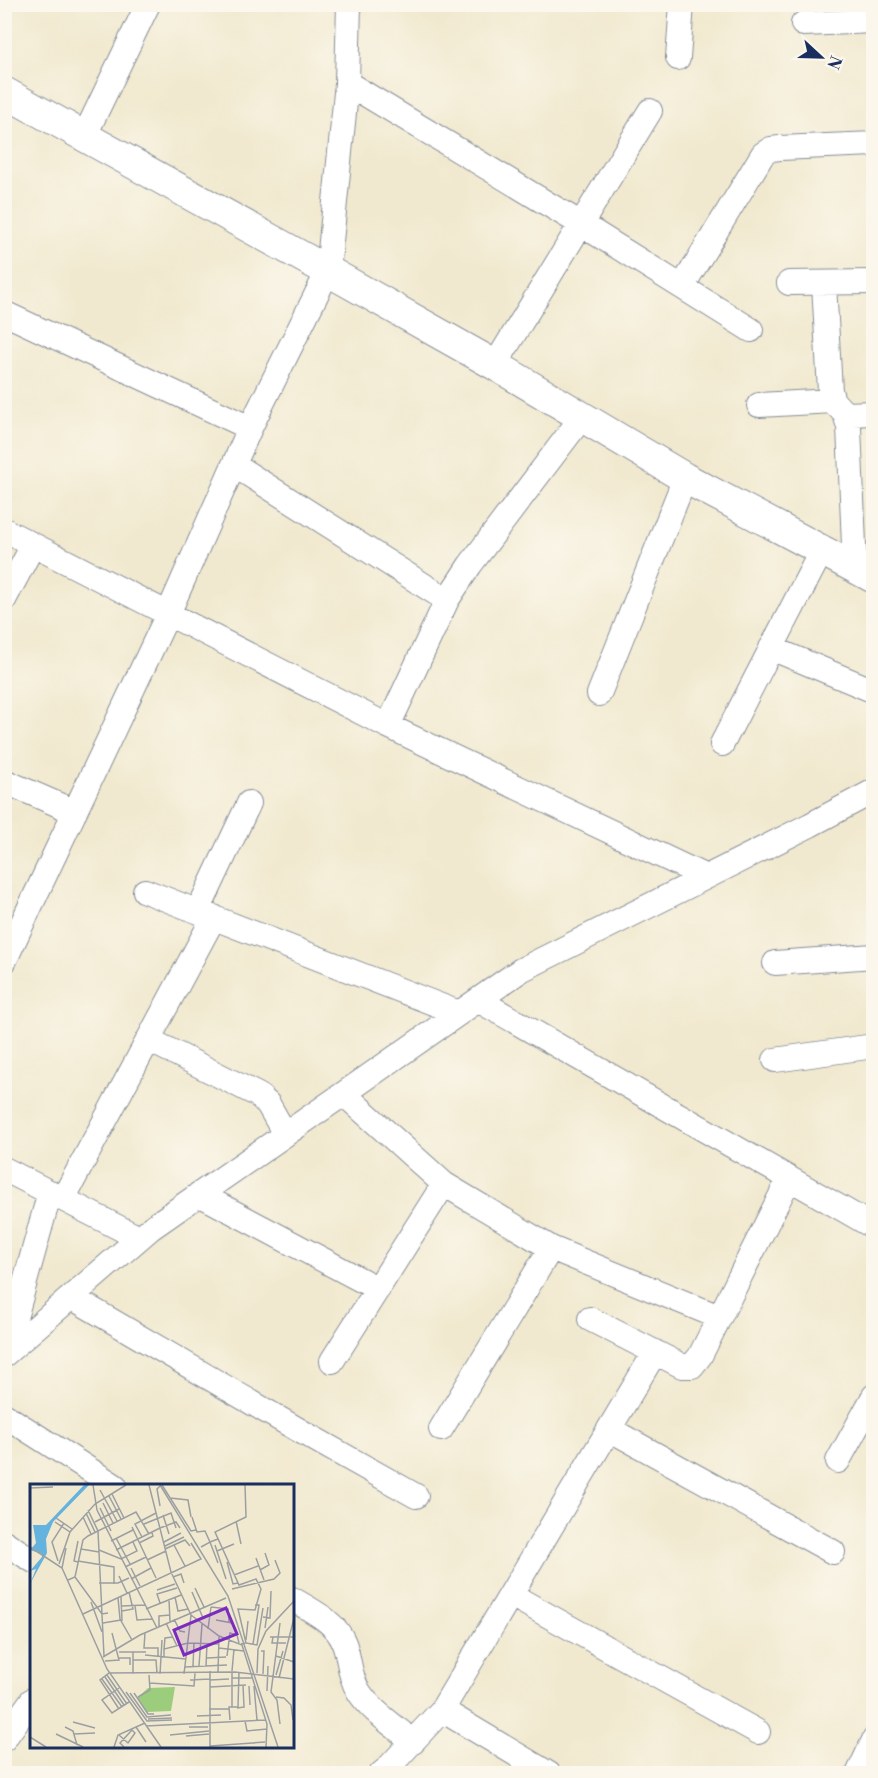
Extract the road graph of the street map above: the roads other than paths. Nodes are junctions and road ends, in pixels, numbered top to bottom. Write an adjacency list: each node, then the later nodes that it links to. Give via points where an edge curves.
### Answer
1 (148, 4): 10 (street)
2 (350, 4): 7 (street)
3 (682, 4): 6 (street)
4 (873, 21): 5 (street)
5 (803, 24)
6 (678, 58)
7 (346, 83): 12 (street); 13 (street)
8 (4, 92): 10 (street)
9 (650, 111): 12 (street)
10 (84, 137): 13 (street)
11 (873, 144): 17 (street, via 780,148 763,154)
12 (581, 224): 17 (street); 20 (street)
13 (328, 271): 20 (street); 25 (street)
14 (873, 282): 16 (street)
15 (789, 283): 16 (street)
16 (824, 284): 22 (street, via 830,391)
17 (682, 287): 19 (street)
18 (4, 313): 25 (street)
19 (751, 330)
20 (495, 365): 24 (street)
21 (759, 405): 22 (street)
22 (839, 407): 23 (street); 31 (street, via 849,428)
23 (873, 413)
24 (582, 417): 27 (street); 33 (street)
25 (250, 428): 26 (street)
26 (234, 465): 33 (street); 34 (street)
27 (685, 478): 30 (street); 37 (street)
28 (4, 530): 29 (street)
29 (33, 545): 32 (street); 34 (street)
30 (822, 550): 31 (street); 35 (street)
31 (864, 573)
32 (4, 600)
33 (447, 600): 38 (street)
34 (168, 614): 38 (street); 43 (street)
35 (771, 648): 36 (street); 39 (street)
36 (873, 692)
37 (598, 694)
38 (388, 726): 44 (street)
39 (722, 744)
40 (4, 781): 43 (street)
41 (873, 791): 44 (street)
42 (249, 803): 46 (street)
43 (75, 813): 48 (street)
44 (706, 878): 50 (street, via 521,970)
45 (145, 891): 46 (street)
46 (206, 914): 50 (street); 51 (street)
47 (873, 956): 49 (street)
48 (4, 962)
49 (775, 963)
50 (468, 1007): 54 (street); 57 (street)
51 (148, 1040): 55 (street, via 258,1095 268,1104); 60 (street)
52 (873, 1047): 53 (street)
53 (775, 1060)
54 (344, 1094): 55 (street); 58 (street)
55 (285, 1134): 59 (street)
56 (4, 1169): 60 (street)
57 (789, 1179): 61 (street); 66 (street)
58 (444, 1185): 63 (street); 64 (street)
59 (199, 1194): 62 (street); 64 (street)
60 (57, 1196): 62 (street); 69 (street)
61 (873, 1227)
62 (139, 1238): 65 (street)
63 (551, 1248): 66 (street); 73 (street)
64 (378, 1289): 70 (street)
65 (71, 1297): 69 (street); 77 (street)
66 (719, 1317): 68 (street, via 692,1366 682,1366)
67 (590, 1319): 68 (street)
68 (655, 1352): 74 (street)
69 (5, 1355)
70 (332, 1361)
71 (873, 1396): 75 (street)
72 (4, 1415): 76 (street)
73 (441, 1429)
74 (609, 1429): 79 (street); 81 (street)
75 (838, 1461)
76 (113, 1484)
77 (416, 1496)
78 (4, 1542): 80 (street)
79 (833, 1552)
80 (30, 1559)
81 (511, 1595): 84 (street); 85 (street)
82 (294, 1600): 88 (street, via 339,1632 358,1690 369,1705)
83 (30, 1703): 86 (street)
84 (442, 1710): 88 (street); 90 (street)
85 (758, 1732)
86 (4, 1739)
87 (873, 1740): 91 (street)
88 (413, 1742): 89 (street)
89 (381, 1773)
90 (549, 1773)
91 (858, 1773)

